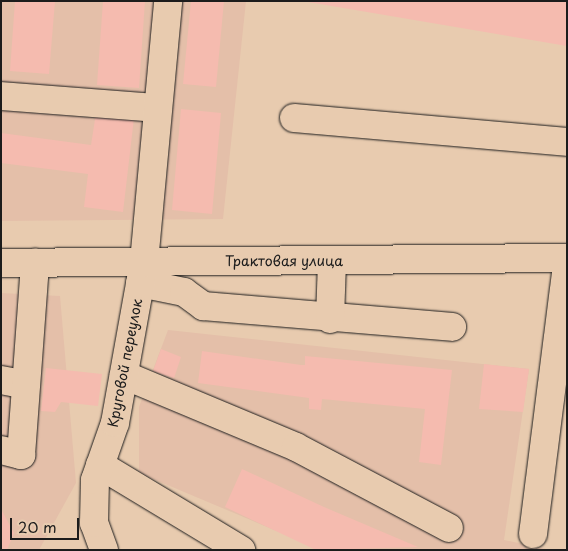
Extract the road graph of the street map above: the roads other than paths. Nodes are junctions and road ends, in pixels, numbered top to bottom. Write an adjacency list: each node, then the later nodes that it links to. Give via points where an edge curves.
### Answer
1 (168, 1): 3 (main road, Круговой переулок)
2 (1, 96): 3 (main road)
3 (158, 108): 11 (main road, Круговой переулок)
4 (294, 118): 5 (main road)
5 (567, 142)
6 (567, 258): 7 (main road, Трактовая улица)
7 (332, 261): 11 (main road, Трактовая улица); 13 (main road)
8 (1, 263): 9 (main road, Трактовая улица)
9 (35, 263): 11 (main road, Трактовая улица); 16 (main road)
10 (567, 266): 12 (main road)
11 (142, 273): 13 (main road, via 184,292 204,306); 15 (main road, Круговой переулок)
12 (564, 303): 20 (main road)
13 (330, 319): 14 (main road)
14 (452, 327)
15 (124, 375): 18 (main road, Круговой переулок, via 115,423); 19 (main road, via 296,447)
16 (14, 383): 17 (main road, via 21,455)
17 (1, 450)
18 (100, 465): 21 (main road, Круговой переулок, via 95,480 94,523); 22 (main road)
19 (450, 528)
20 (532, 534)
21 (104, 550)
22 (241, 550)

